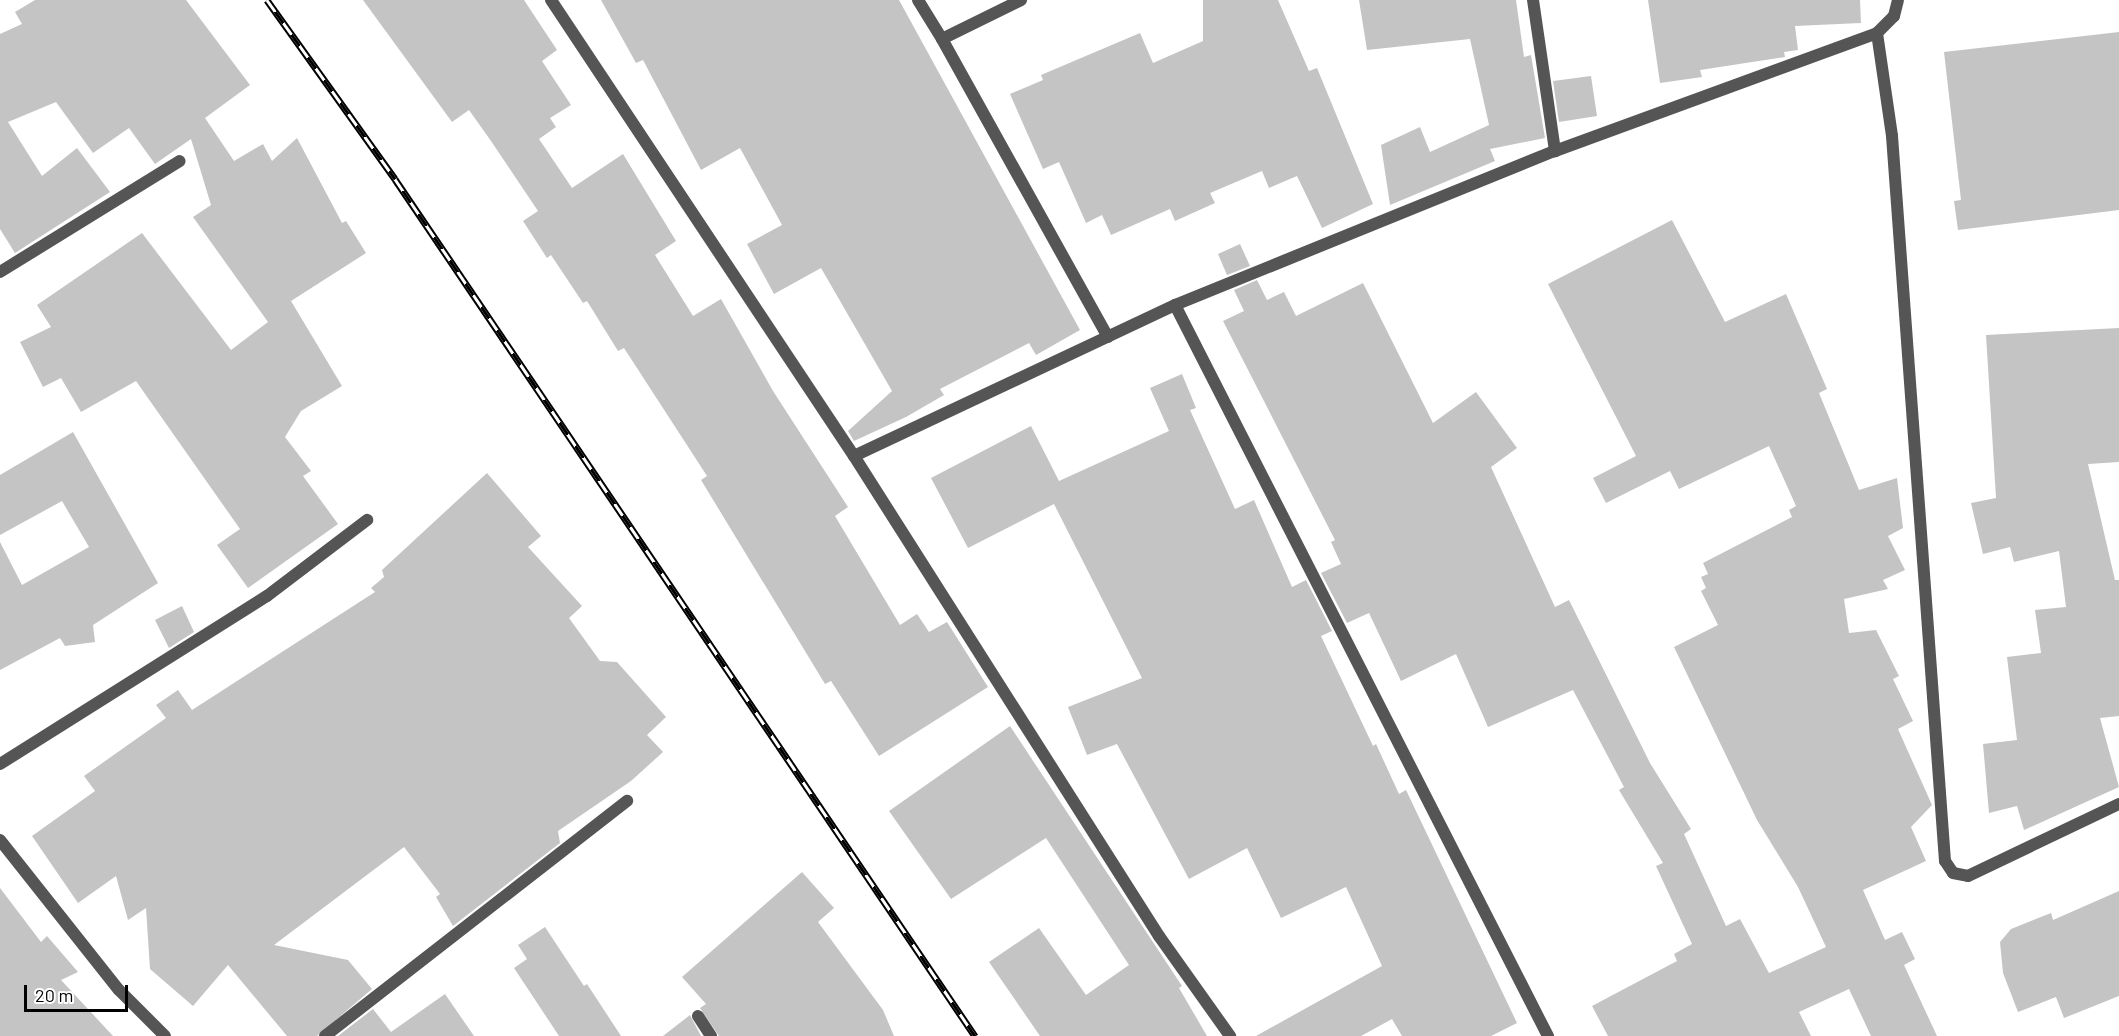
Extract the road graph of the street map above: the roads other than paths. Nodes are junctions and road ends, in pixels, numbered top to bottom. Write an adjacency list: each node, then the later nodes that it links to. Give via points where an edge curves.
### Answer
1 (551, 0): 13 (street)
2 (918, 0): 7 (street)
3 (1021, 0): 7 (street)
4 (1533, 0): 8 (street)
5 (1898, 0): 6 (street, via 1894,16)
6 (1877, 33): 8 (street); 17 (street, via 1892,136 1945,861 1953,873 1968,876)
7 (942, 39): 12 (street)
8 (1555, 151): 11 (street)
9 (180, 161): 10 (street)
10 (0, 272)
11 (1175, 305): 12 (street); 24 (street)
12 (1108, 337): 13 (street)
13 (854, 456): 23 (street, via 1159,936)
14 (367, 520): 15 (street, via 267,596)
15 (0, 764)
16 (627, 801): 21 (street)
17 (2119, 804)
18 (0, 840): 20 (street, via 83,947)
19 (698, 1016): 22 (street)
20 (165, 1036)
21 (325, 1036)
22 (711, 1036)
23 (1230, 1036)
24 (1548, 1036)

